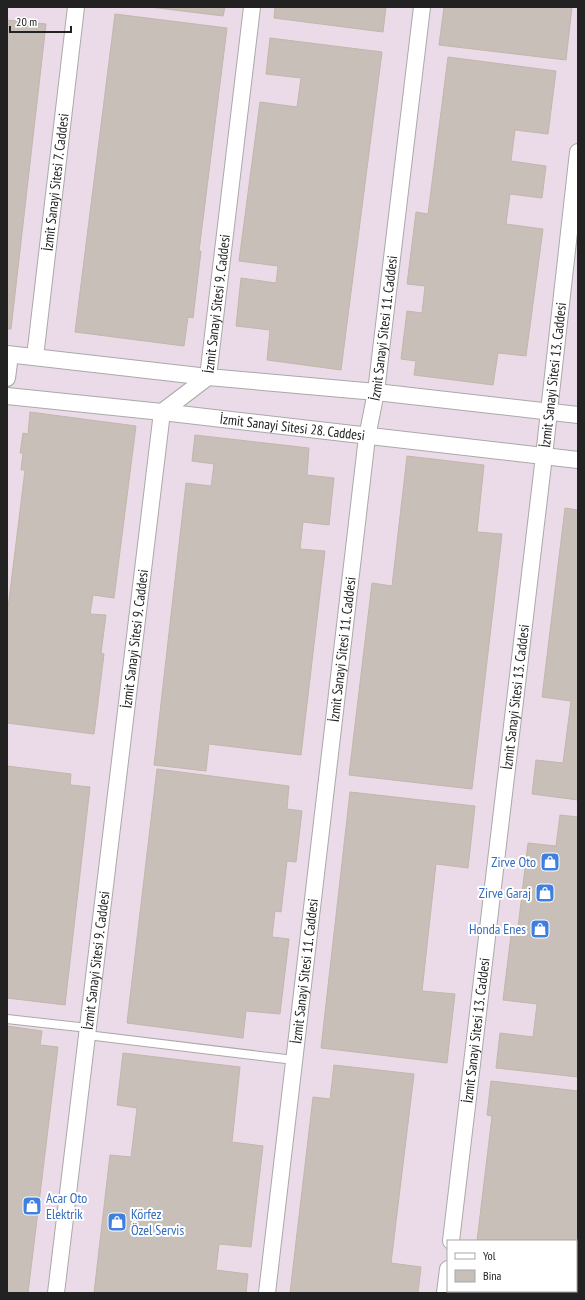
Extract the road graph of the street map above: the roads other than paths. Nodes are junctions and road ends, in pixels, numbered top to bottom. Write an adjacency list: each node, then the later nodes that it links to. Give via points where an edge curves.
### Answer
1 (75, 7): 6 (street, İzmit Sanayi Sitesi 7. Caddesi)
2 (252, 7): 7 (street, İzmit Sanayi Sitesi 9. Caddesi)
3 (422, 7): 9 (street, İzmit Sanayi Sitesi 11. Caddesi)
4 (578, 152): 12 (street, İzmit Sanayi Sitesi 13. Caddesi)
5 (9, 354): 6 (street); 8 (street)
6 (35, 357): 7 (street)
7 (208, 376): 9 (street); 11 (street, İzmit Sanayi Sitesi 9. Caddesi)
8 (7, 378)
9 (376, 392): 12 (street); 14 (street, İzmit Sanayi Sitesi 11. Caddesi)
10 (7, 396): 11 (street, İzmit Sanayi Sitesi 28. Caddesi)
11 (162, 412): 14 (street, İzmit Sanayi Sitesi 28. Caddesi); 18 (street, İzmit Sanayi Sitesi 9. Caddesi)
12 (548, 412): 13 (street); 15 (street, İzmit Sanayi Sitesi 13. Caddesi)
13 (578, 415)
14 (367, 437): 15 (street, İzmit Sanayi Sitesi 28. Caddesi); 19 (street, İzmit Sanayi Sitesi 11. Caddesi)
15 (544, 456): 16 (street, İzmit Sanayi Sitesi 28. Caddesi); 20 (street, İzmit Sanayi Sitesi 13. Caddesi)
16 (578, 460)
17 (7, 1019): 18 (lane)
18 (88, 1032): 19 (lane); 22 (street, İzmit Sanayi Sitesi 9. Caddesi)
19 (294, 1060): 23 (street, İzmit Sanayi Sitesi 11. Caddesi)
20 (451, 1240)
21 (447, 1277): 24 (street)
22 (56, 1293)
23 (267, 1293)
24 (445, 1293)

